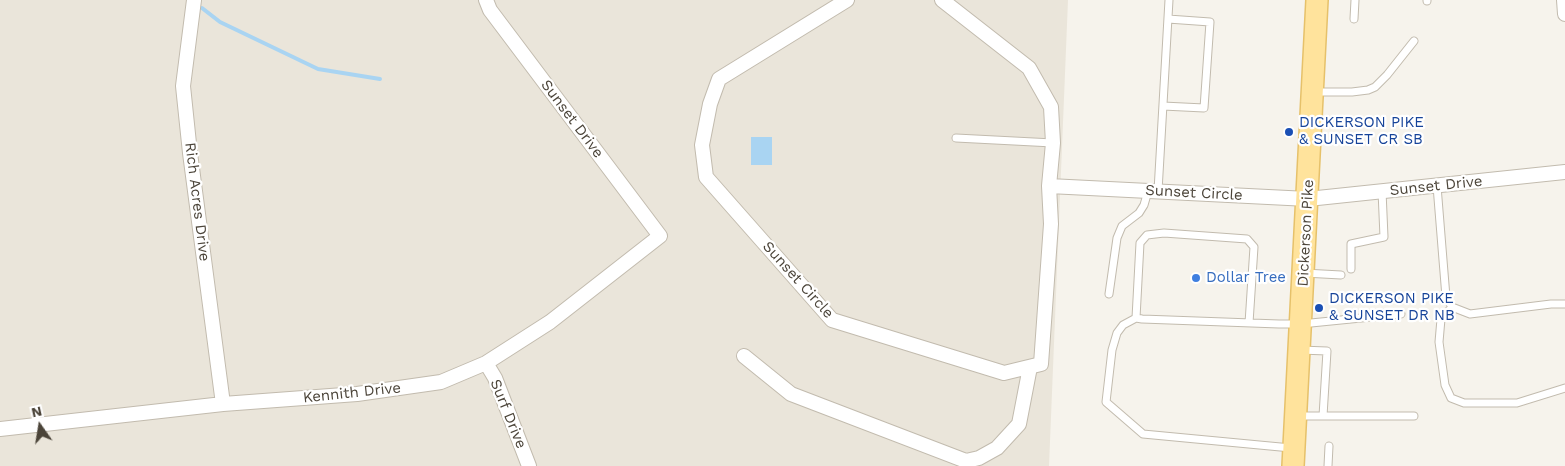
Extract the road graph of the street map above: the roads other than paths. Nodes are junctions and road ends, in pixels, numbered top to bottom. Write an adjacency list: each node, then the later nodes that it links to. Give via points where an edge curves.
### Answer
1 (194, 0): 39 (street, Rich Acres Drive, via 183,86)
2 (486, 0): 23 (street, Sunset Drive, via 490,10)
3 (847, 0): 37 (street, Sunset Circle, via 719,79 702,145 706,177 832,320 1004,373)
4 (942, 0): 16 (street, via 1029,68 1051,107)
5 (1169, 0): 11 (lane)
6 (1317, 0): 13 (main road, Dickerson Pike)
7 (1355, 0): 10 (lane)
8 (1564, 0): 9 (street)
9 (1565, 14)
10 (1354, 19)
11 (1168, 20): 14 (lane); 14 (lane, via 1210,22 1204,108)
12 (1414, 41): 13 (lane, via 1375,87 1352,92)
13 (1313, 92): 22 (main road, Dickerson Pike)
14 (1163, 106): 20 (lane)
15 (956, 138): 16 (lane)
16 (1053, 143): 18 (street)
17 (1565, 172): 19 (street, Sunset Drive)
18 (1049, 186): 20 (street, Sunset Circle); 37 (street, via 1051,224 1041,364)
19 (1436, 186): 21 (street, Sunset Drive); 29 (lane, via 1446,296)
20 (1153, 191): 22 (street, Sunset Circle); 27 (lane, via 1138,213 1122,226 1117,238)
21 (1382, 191): 22 (street, Sunset Drive); 24 (lane, via 1384,237 1351,244)
22 (1308, 199): 25 (main road, Dickerson Pike)
23 (660, 236): 36 (street, Kennith Drive, via 550,322)
24 (1351, 269)
25 (1304, 273): 26 (lane); 33 (main road, Dickerson Pike)
26 (1341, 275)
27 (1109, 294)
28 (1565, 304): 29 (lane, via 1470,314)
29 (1452, 308): 38 (lane, via 1441,319 1439,342 1445,385 1451,398 1464,403 1517,403)
30 (1402, 314): 33 (lane)
31 (1136, 318): 32 (lane); 32 (lane, via 1140,243 1147,235 1164,233 1247,239 1254,247); 45 (lane, via 1123,325 1117,333 1106,402 1143,434)
32 (1249, 323): 33 (lane)
33 (1301, 324): 34 (main road, Dickerson Pike)
34 (1300, 350): 40 (main road, Dickerson Pike); 41 (lane, via 1327,351)
35 (744, 356): 37 (street, via 791,394 966,461 997,448 1019,424)
36 (486, 363): 39 (street, Kennith Drive, via 441,382 357,394); 46 (street, Surf Drive, via 495,378)
37 (1030, 366)
38 (1565, 388)
39 (223, 404): 43 (street, Kennith Drive)
40 (1296, 416): 41 (lane); 45 (main road, Dickerson Pike)
41 (1323, 416): 42 (lane)
42 (1414, 416)
43 (0, 428)
44 (1329, 446): 47 (lane)
45 (1294, 457)
46 (529, 466)
47 (1328, 466)

